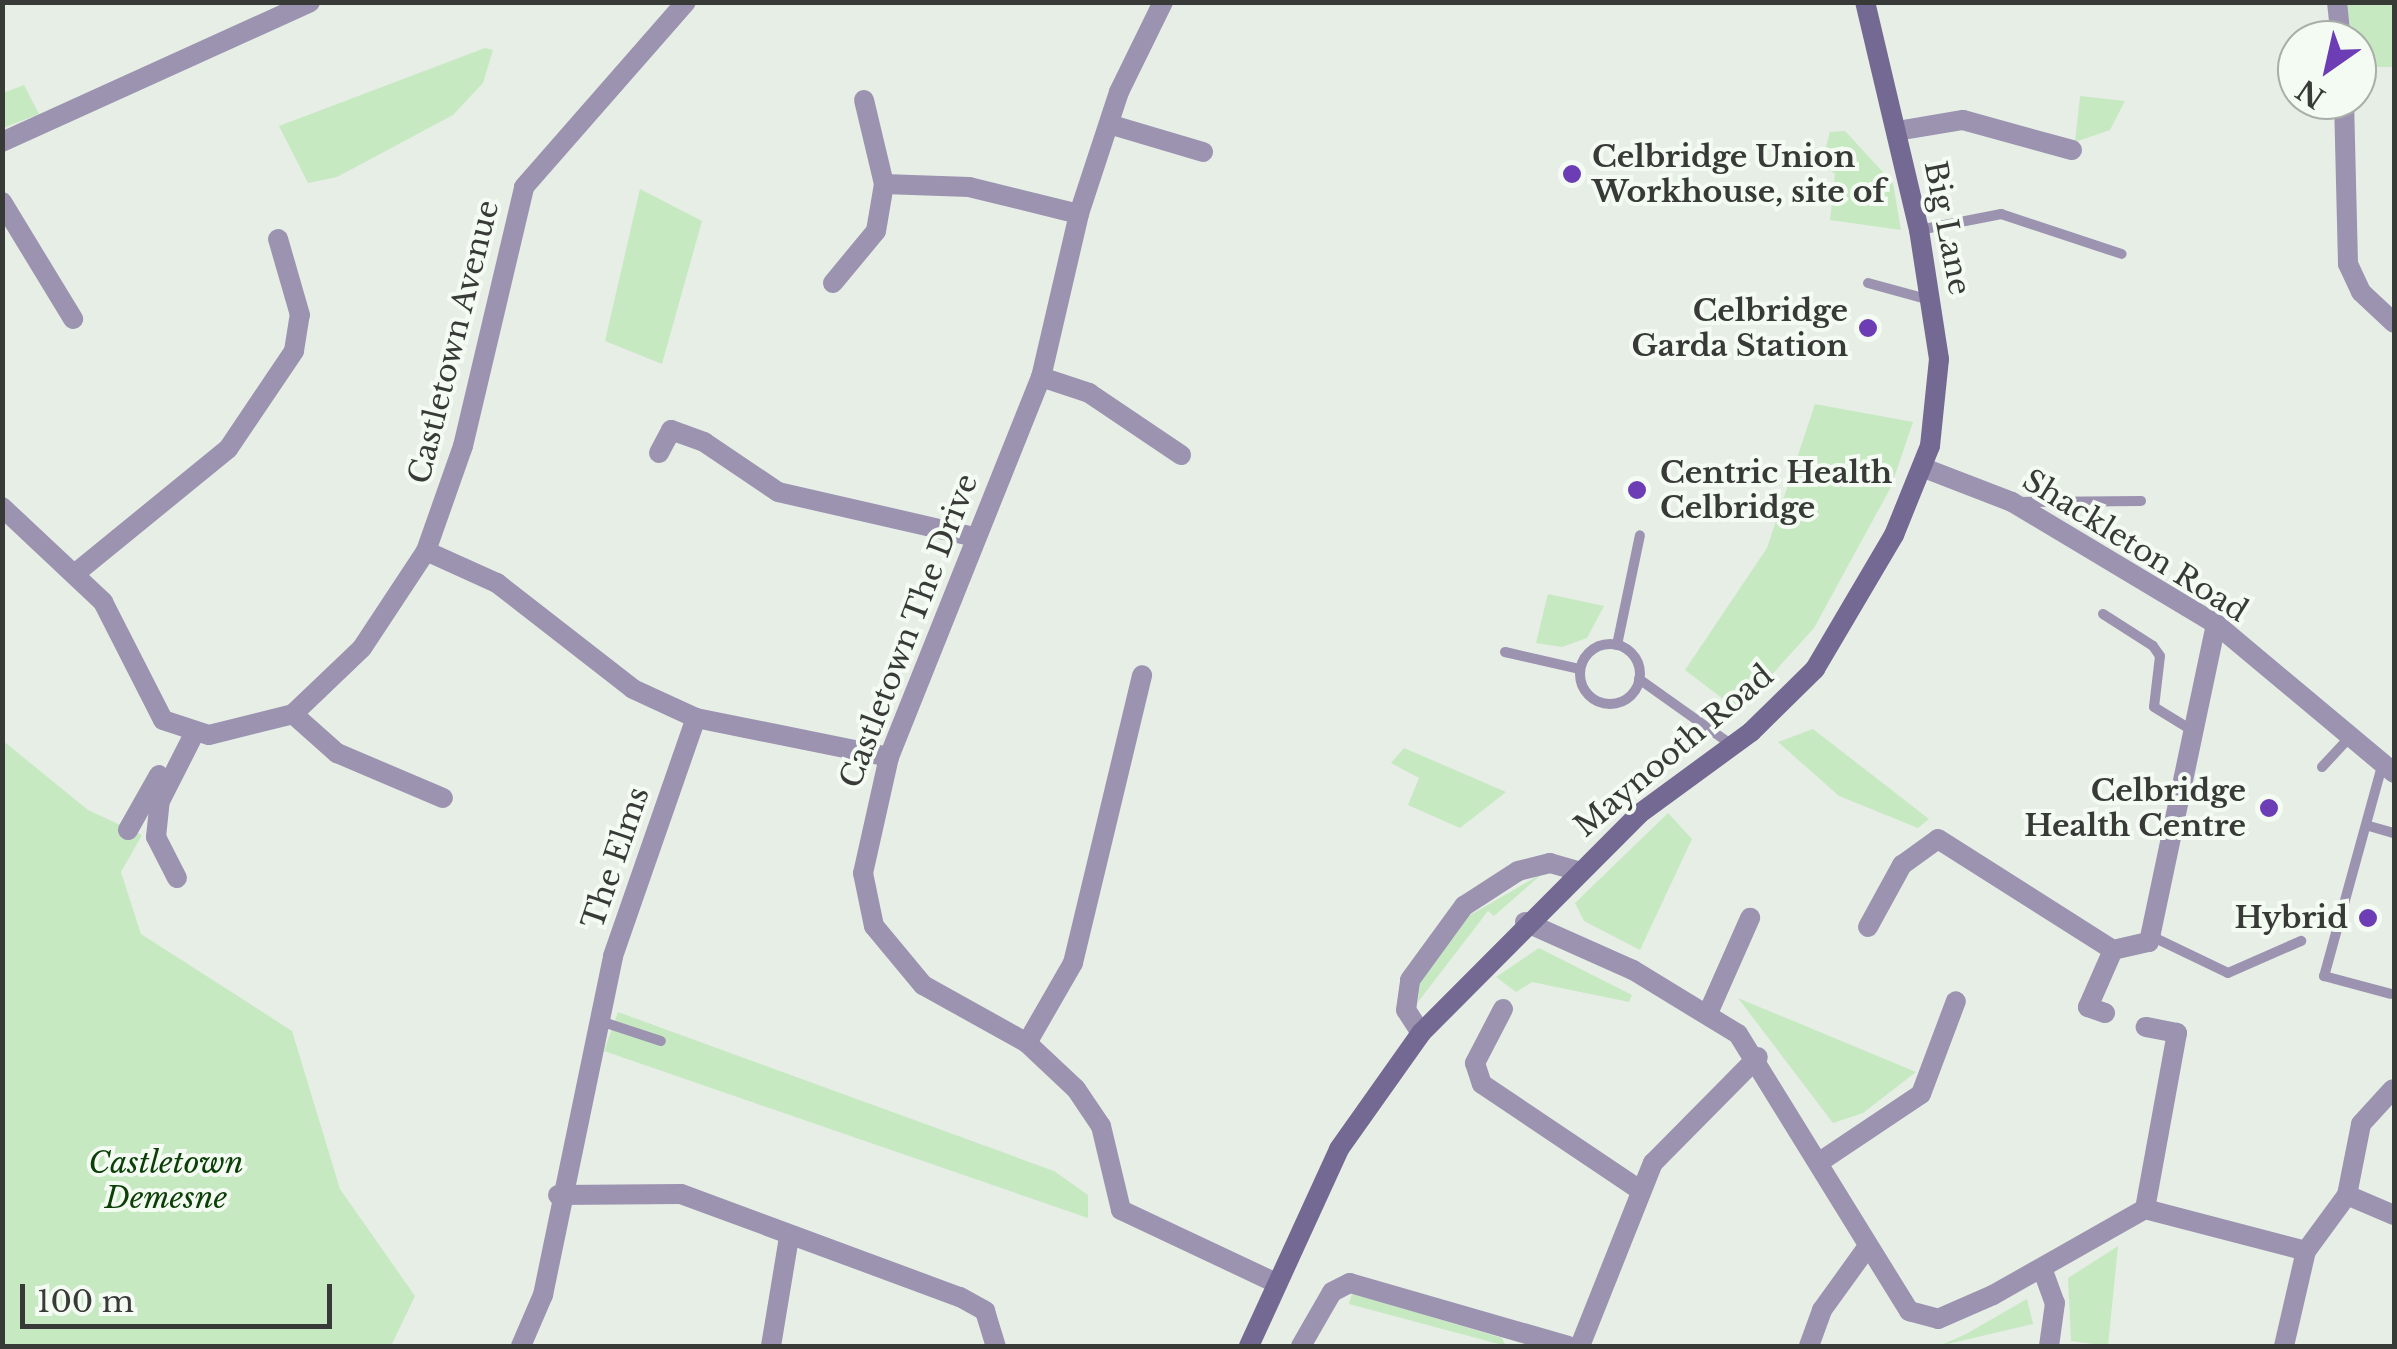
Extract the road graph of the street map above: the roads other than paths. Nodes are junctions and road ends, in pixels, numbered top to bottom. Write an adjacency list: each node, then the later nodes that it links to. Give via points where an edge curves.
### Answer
1 (310, 2): 9 (street)
2 (686, 2): 32 (street, Castletown Avenue, via 524,187 463,446)
3 (1163, 2): 7 (street, Castletown The Drive)
4 (1865, 2): 8 (main road, Big Lane)
5 (864, 100): 12 (street)
6 (2344, 120): 22 (street, via 2348,264 2360,292)
7 (1112, 125): 11 (street); 14 (street, Castletown The Drive)
8 (1897, 131): 10 (street, via 1964,120); 15 (main road, Big Lane)
9 (2, 142)
10 (2072, 150)
11 (1203, 152)
12 (884, 184): 14 (street, via 969,187); 19 (street, via 876,231)
13 (2, 202): 21 (street)
14 (1079, 214): 23 (street, Castletown The Drive)
15 (1920, 230): 17 (lane, via 2001,214); 20 (main road, Big Lane)
16 (278, 239): 33 (street, via 300,315 294,351 228,448)
17 (2122, 254)
18 (1868, 283): 20 (lane)
19 (833, 284)
20 (1931, 300): 26 (main road, Big Lane, via 1938,414)
21 (73, 319)
22 (2394, 322)
23 (1041, 377): 25 (street, via 1089,393); 31 (street, Castletown The Drive)
24 (659, 453): 31 (street, via 670,430 704,442 778,492)
25 (1181, 455)
26 (1924, 468): 28 (street, Shackleton Road); 46 (main road, Maynooth Road, via 1842,632)
27 (2142, 501): 28 (lane)
28 (2012, 502): 35 (street, Shackleton Road)
29 (2, 508): 33 (street)
30 (1640, 535): 36 (lane)
31 (974, 537): 47 (street, Castletown The Drive)
32 (426, 551): 41 (street, Castletown Avenue, via 362,648); 42 (street, via 497,583 633,689)
33 (77, 572): 43 (street, via 103,602 163,720)
34 (2103, 614): 44 (lane, via 2153,646 2160,664 2154,707)
35 (2216, 624): 44 (street); 45 (street, Shackleton Road)
36 (1617, 645): 38 (lane, via 1590,652); 40 (lane, via 1632,654)
37 (1505, 652): 38 (lane)
38 (1580, 669): 40 (lane, via 1583,688 1605,704 1631,695)
39 (1142, 675): 71 (street, via 1072,963)
40 (1639, 678): 46 (lane)
41 (293, 714): 43 (street, Castletown Avenue, via 243,730); 50 (street, via 337,753)
42 (696, 718): 47 (street); 67 (street, The Elms)
43 (190, 731): 52 (street); 55 (street, via 160,801 156,837)
44 (2194, 731): 59 (street)
45 (2347, 740): 48 (lane); 49 (street, Shackleton Road)
46 (1732, 745): 54 (main road, Maynooth Road)
47 (889, 757): 71 (street, Castletown The Drive, via 863,873 874,926 923,984)
48 (2322, 767)
49 (2388, 770): 51 (lane)
50 (443, 798)
51 (2368, 826): 53 (lane); 62 (lane, via 2324,976)
52 (128, 830)
53 (2394, 833)
54 (1578, 871): 57 (main road, Maynooth Road); 69 (street, Maynooth Road, via 1550,864 1518,870 1460,910 1410,980 1406,1010)
55 (177, 878)
56 (1750, 918): 65 (street)
57 (1524, 922): 65 (street); 69 (main road, Maynooth Road)
58 (1868, 927): 61 (street, via 1902,865 1938,839)
59 (2150, 936): 60 (lane, via 2228,973); 61 (street)
60 (2301, 940)
61 (2113, 950): 66 (street, via 2088,1008)
62 (2391, 994)
63 (1956, 1002): 74 (street, via 1921,1094)
64 (1504, 1010): 75 (street, via 1475,1063 1482,1084)
65 (1709, 1011): 72 (street)
66 (2105, 1014)
67 (597, 1020): 70 (lane); 77 (street, The Elms)
68 (2146, 1027): 78 (street, via 2176,1034)
69 (1421, 1033): 84 (main road, Maynooth Road, via 1339,1149)
70 (661, 1040)
71 (1027, 1043): 84 (street, Castletown The Drive, via 1100,1126 1121,1210)
72 (1758, 1058): 74 (street); 75 (street)
73 (2393, 1088): 76 (street, via 2361,1124)
74 (1821, 1160): 81 (street)
75 (1637, 1188): 92 (street)
76 (2347, 1194): 79 (street); 82 (street)
77 (558, 1195): 80 (street, via 681,1194); 86 (street, The Elms, via 543,1295)
78 (2145, 1209): 82 (street); 83 (street)
79 (2394, 1216)
80 (789, 1236): 87 (street); 88 (street, via 960,1296 985,1311)
81 (1866, 1249): 83 (street, via 1909,1311 1938,1318); 93 (street, via 1822,1310)
82 (2306, 1251): 95 (street)
83 (2042, 1268): 94 (street, via 2055,1303)
84 (1272, 1281): 89 (main road, Maynooth Road)
85 (1519, 1340): 90 (street, via 1350,1283 1332,1292); 91 (street)
86 (522, 1346)
87 (771, 1346)
88 (996, 1346)
89 (1249, 1346)
90 (1301, 1346)
91 (1568, 1346)
92 (1580, 1346)
93 (1809, 1346)
94 (2049, 1346)
95 (2284, 1346)

